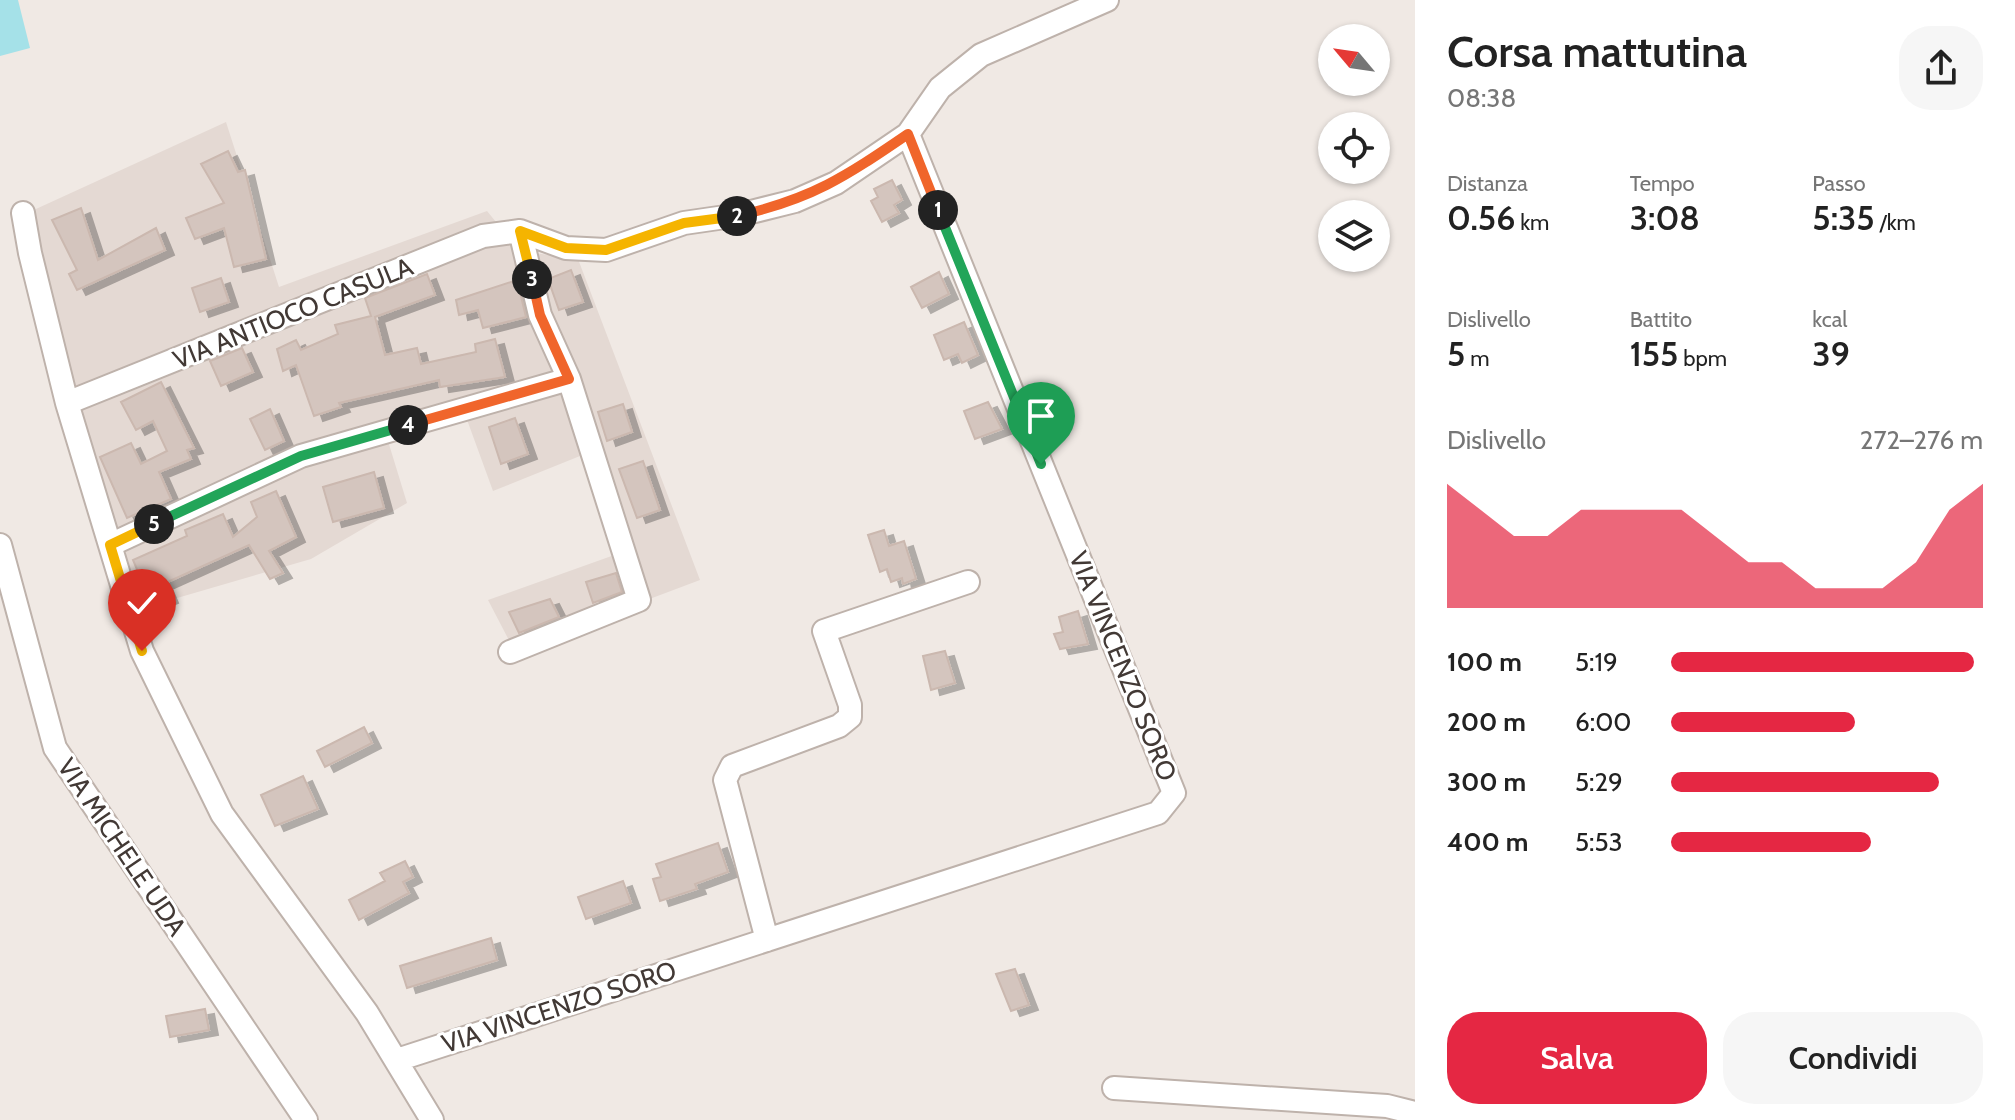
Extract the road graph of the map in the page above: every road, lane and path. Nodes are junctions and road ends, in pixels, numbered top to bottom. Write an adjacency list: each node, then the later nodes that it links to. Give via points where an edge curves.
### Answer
1 (1107, 0): 2 (street, VIA ANTIOCO CASULA, via 981,55 940,88)
2 (908, 134): 4 (street, VIA ANTIOCO CASULA, via 836,183 795,201 684,223 606,250 566,248); 11 (street, VIA VINCENZO SORO, via 1174,793 1158,813)
3 (23, 213): 6 (street)
4 (520, 231): 5 (street, via 540,315); 6 (street, VIA ANTIOCO CASULA, via 483,236)
5 (569, 379): 8 (street, via 301,456); 10 (street, via 639,600)
6 (67, 403): 8 (street)
7 (0, 545): 15 (street, VIA MICHELE UDA, via 55,748)
8 (110, 545): 12 (street, via 142,651 222,814)
9 (968, 582): 11 (street, via 824,631 850,717 732,766 725,780)
10 (510, 652)
11 (767, 940): 12 (street, VIA VINCENZO SORO)
12 (397, 1060): 16 (street)
13 (1114, 1088): 14 (street, via 1387,1106)
14 (1415, 1113)
15 (306, 1120)
16 (432, 1120)

